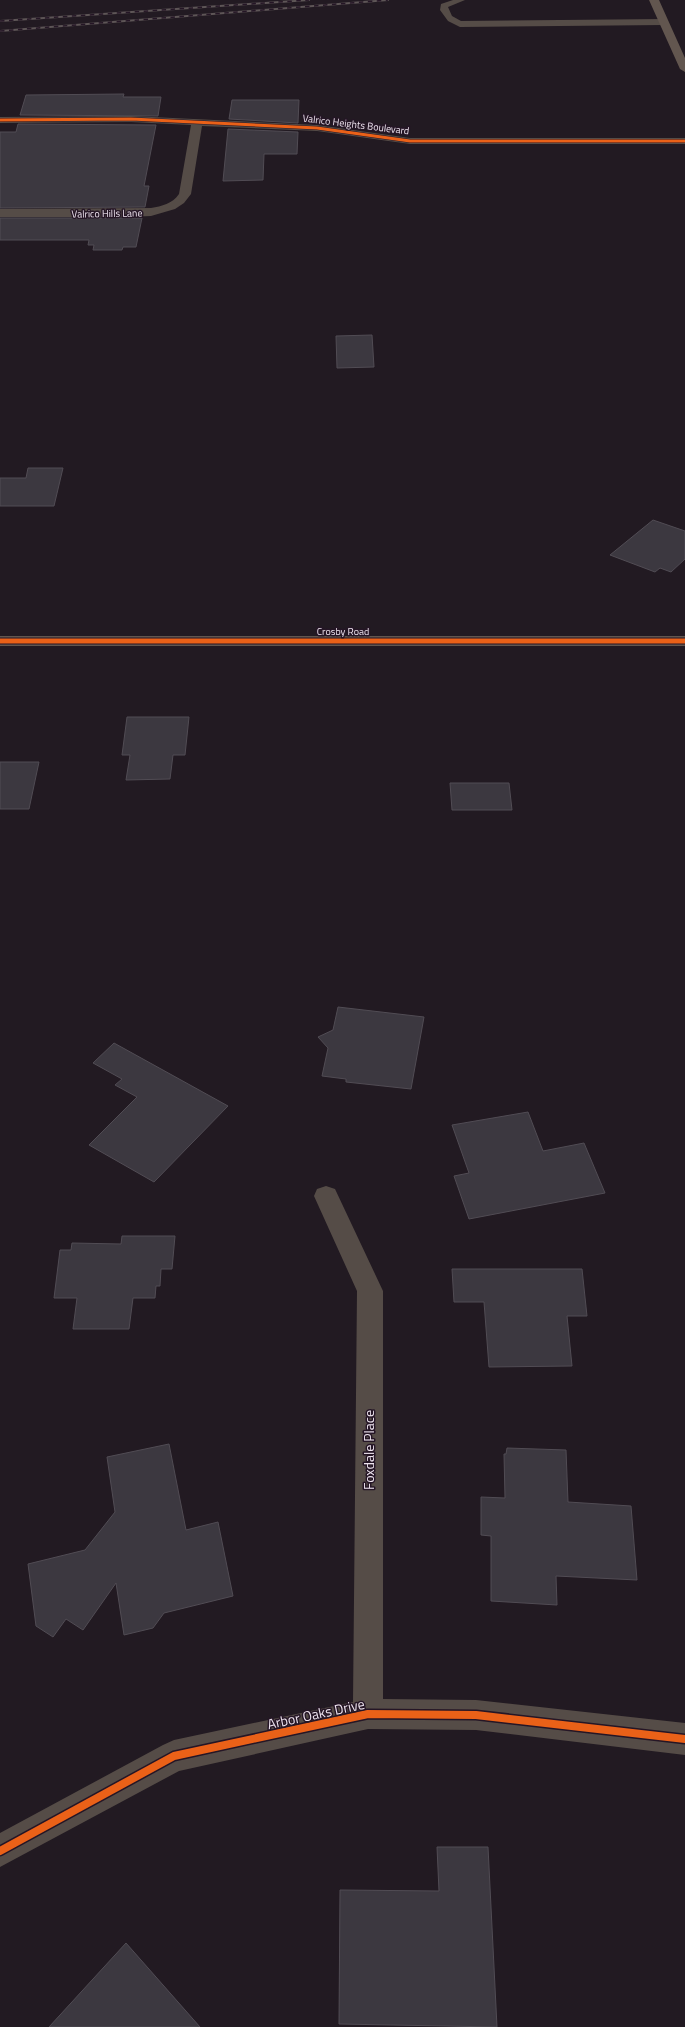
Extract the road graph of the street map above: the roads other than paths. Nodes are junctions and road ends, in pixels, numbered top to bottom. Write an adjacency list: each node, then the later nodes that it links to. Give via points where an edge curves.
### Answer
1 (461, 0): 3 (lane, via 444,6 445,13 452,21 460,24)
2 (654, 0): 3 (street)
3 (664, 22): 4 (street)
4 (685, 69)
5 (0, 120): 6 (street, Valrico Heights Boulevard)
6 (197, 123): 7 (street, Valrico Heights Boulevard, via 317,128 410,141); 8 (street, Valrico Hills Lane, via 185,194 171,207 127,214)
7 (685, 141)
8 (0, 214)
9 (0, 641): 10 (street, Crosby Road)
10 (685, 641)
11 (326, 1196): 12 (street, Foxdale Place, via 370,1291)
12 (368, 1714): 13 (street, Arbor Oaks Drive, via 476,1715); 14 (street, Arbor Oaks Drive, via 174,1756)
13 (685, 1739)
14 (0, 1851)

